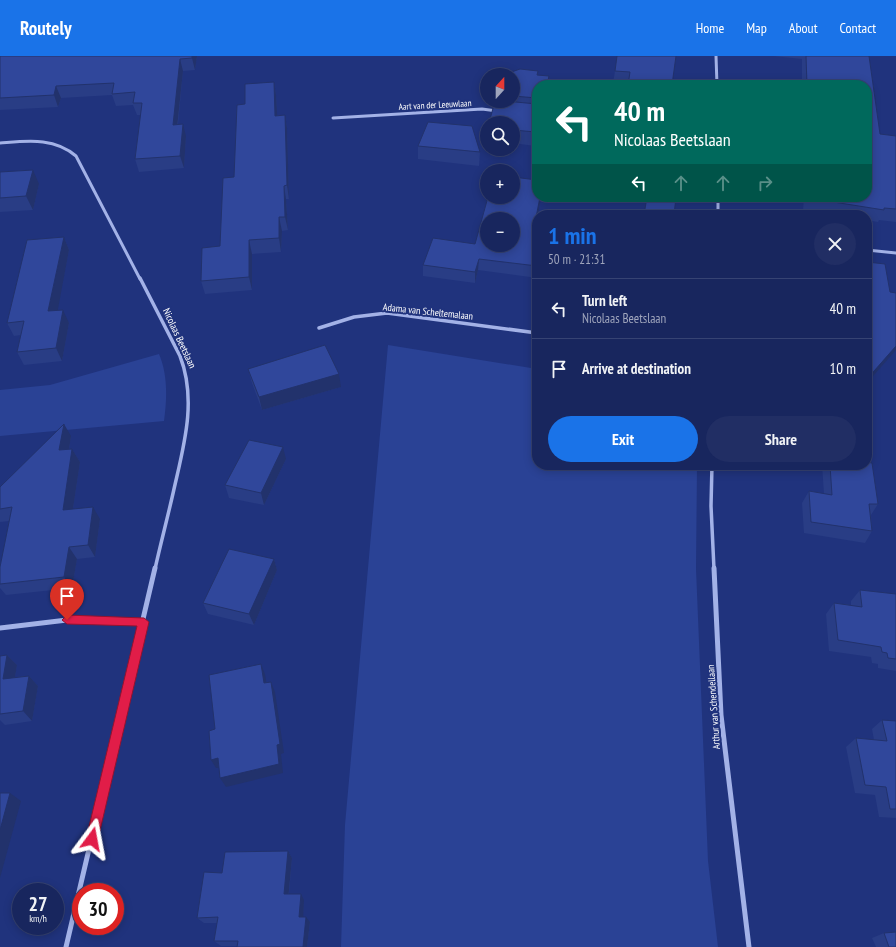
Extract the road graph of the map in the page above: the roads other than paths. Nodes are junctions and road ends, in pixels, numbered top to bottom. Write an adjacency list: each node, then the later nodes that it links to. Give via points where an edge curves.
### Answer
1 (716, 56): 2 (street)
2 (717, 80)
3 (505, 112): 4 (street, Aart van der Leeuwlaan, via 482,109)
4 (333, 118)
5 (0, 143): 11 (street, Nicolaas Beetslaan, via 45,142 63,146 76,156 185,367 189,387 189,417)
6 (872, 251): 7 (street)
7 (896, 253)
8 (319, 328): 9 (street, Adama van Scheltemalaan, via 354,317 387,313)
9 (532, 332)
10 (712, 470): 14 (street, Arthur van Schendellaan, via 721,715)
11 (144, 622): 12 (street, via 67,620); 13 (street, Nicolaas Beetslaan)
12 (0, 628)
13 (66, 947)
14 (749, 947)

